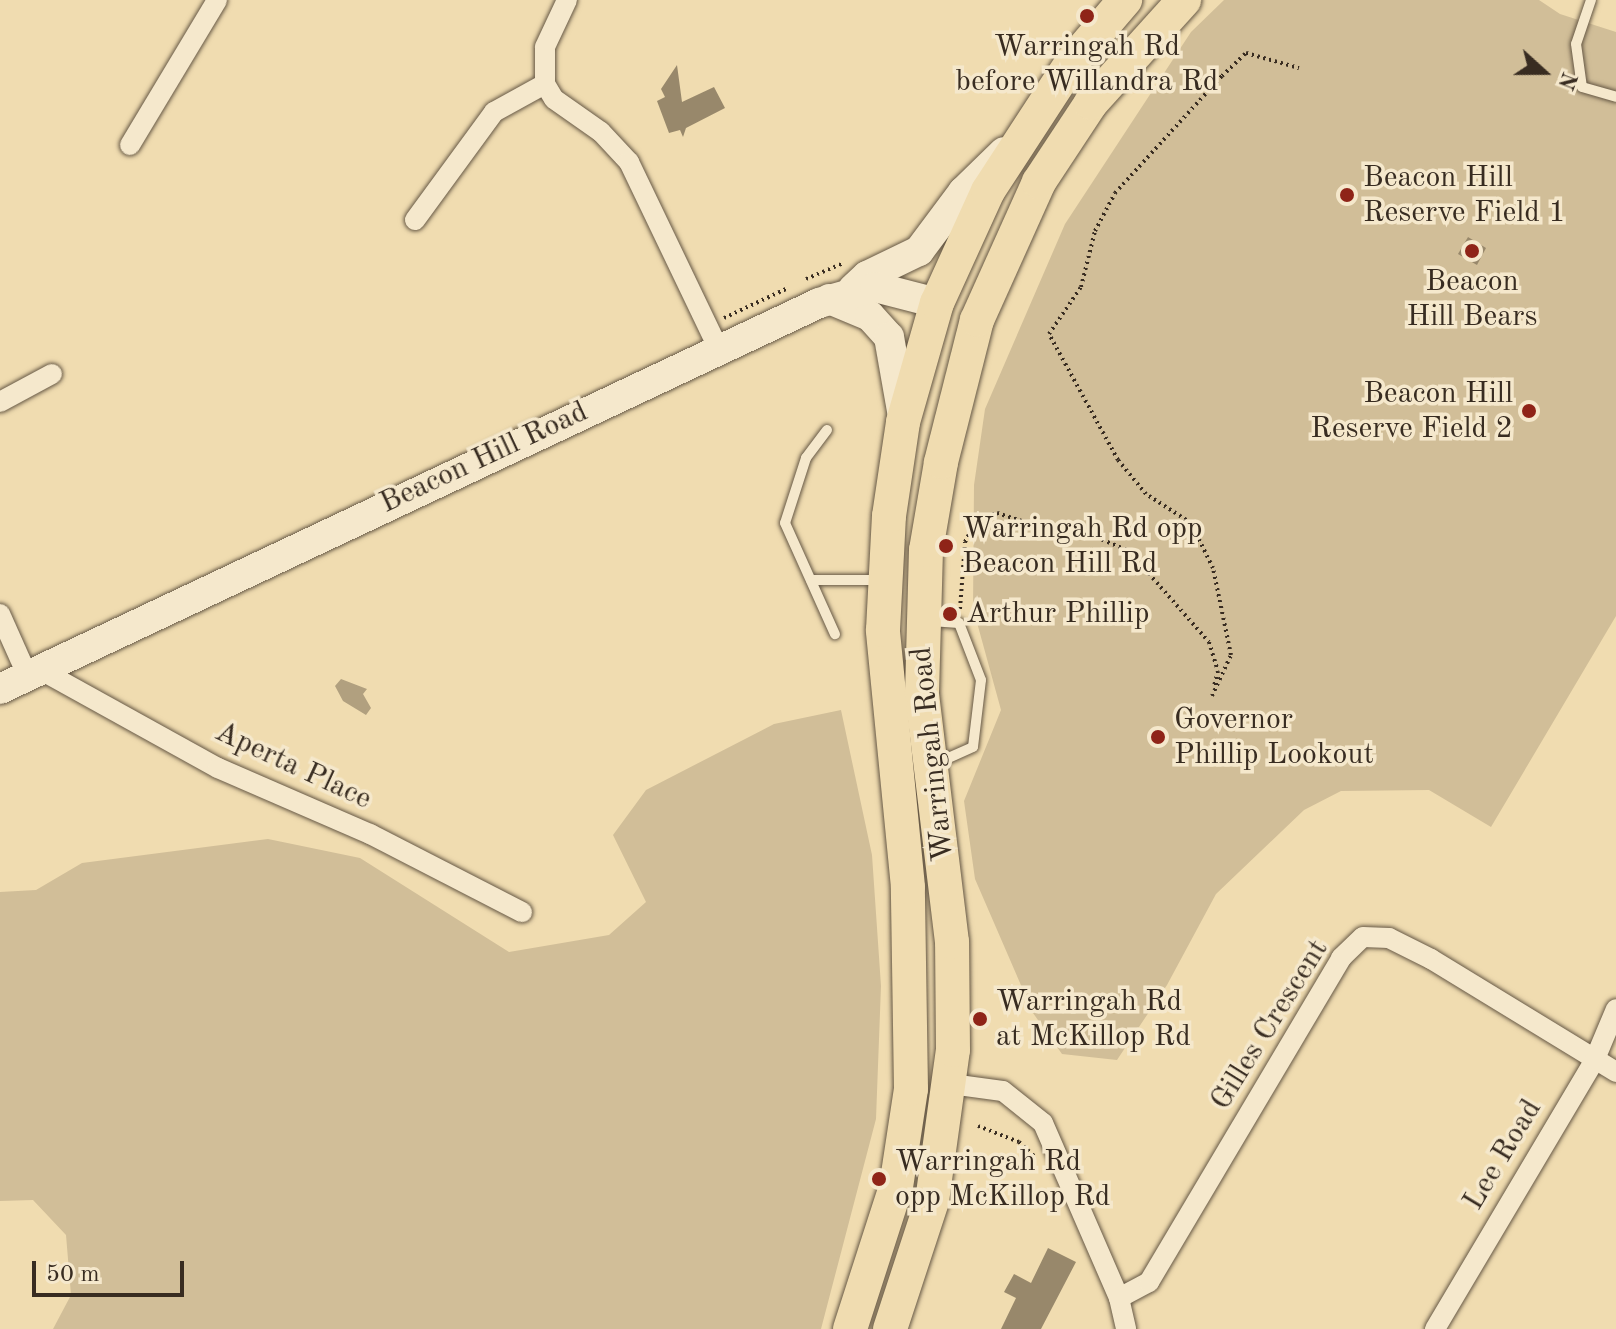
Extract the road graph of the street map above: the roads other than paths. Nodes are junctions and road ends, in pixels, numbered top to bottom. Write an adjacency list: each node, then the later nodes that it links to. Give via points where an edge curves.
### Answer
1 (217, 0): 9 (street)
2 (567, 0): 6 (street, via 545,47)
3 (1125, 0): 8 (highway, Warringah Road, via 1072,62)
4 (1184, 0): 13 (highway, Warringah Road, via 1143,41 1064,142 1010,242)
5 (1591, 0): 7 (lane, via 1576,44 1582,87)
6 (545, 84): 10 (street, via 494,112); 14 (street, via 554,99 601,132 629,162)
7 (1616, 97)
8 (1020, 139): 11 (main road, Warringah Road, via 963,192 919,251); 12 (highway, Warringah Road, via 973,220)
9 (130, 145)
10 (415, 220)
11 (840, 294): 12 (main road, Beacon Hill Road, via 893,289); 14 (main road, Beacon Hill Road); 17 (main road, via 889,337)
12 (937, 303): 13 (highway, Beacon Hill Road); 17 (highway, Warringah Road)
13 (977, 320): 22 (highway, Warringah Road, via 938,477)
14 (718, 348): 24 (main road, Beacon Hill Road)
15 (52, 374): 16 (street)
16 (0, 402)
17 (903, 422): 20 (highway, Warringah Road)
18 (827, 430): 19 (lane, via 806,458 785,523)
19 (811, 580): 20 (lane); 23 (lane)
20 (884, 580): 31 (highway, Warringah Road, via 887,708 908,887)
21 (0, 614): 24 (street)
22 (921, 620): 26 (highway, Warringah Road); 26 (lane, via 959,623 981,680 973,747)
23 (835, 634)
24 (35, 673): 25 (main road, Beacon Hill Road); 27 (street, Aperta Place, via 218,768 370,834)
25 (0, 689)
26 (928, 767): 32 (highway, Warringah Road, via 952,942)
27 (522, 912)
28 (1616, 1009): 29 (street, Lee Road)
29 (1595, 1059): 30 (street, Gilles Crescent); 33 (street, Gilles Crescent, via 1431,959 1389,938 1363,937 1341,958 1149,1282); 37 (street, Lee Road)
30 (1616, 1072)
31 (911, 1083): 32 (highway); 34 (highway, Warringah Road, via 896,1187)
32 (951, 1084): 33 (street, via 1003,1091 1043,1123); 35 (highway, Warringah Road, via 932,1201)
33 (1119, 1298): 36 (street)
34 (850, 1329)
35 (890, 1329)
36 (1126, 1329)
37 (1435, 1329)

